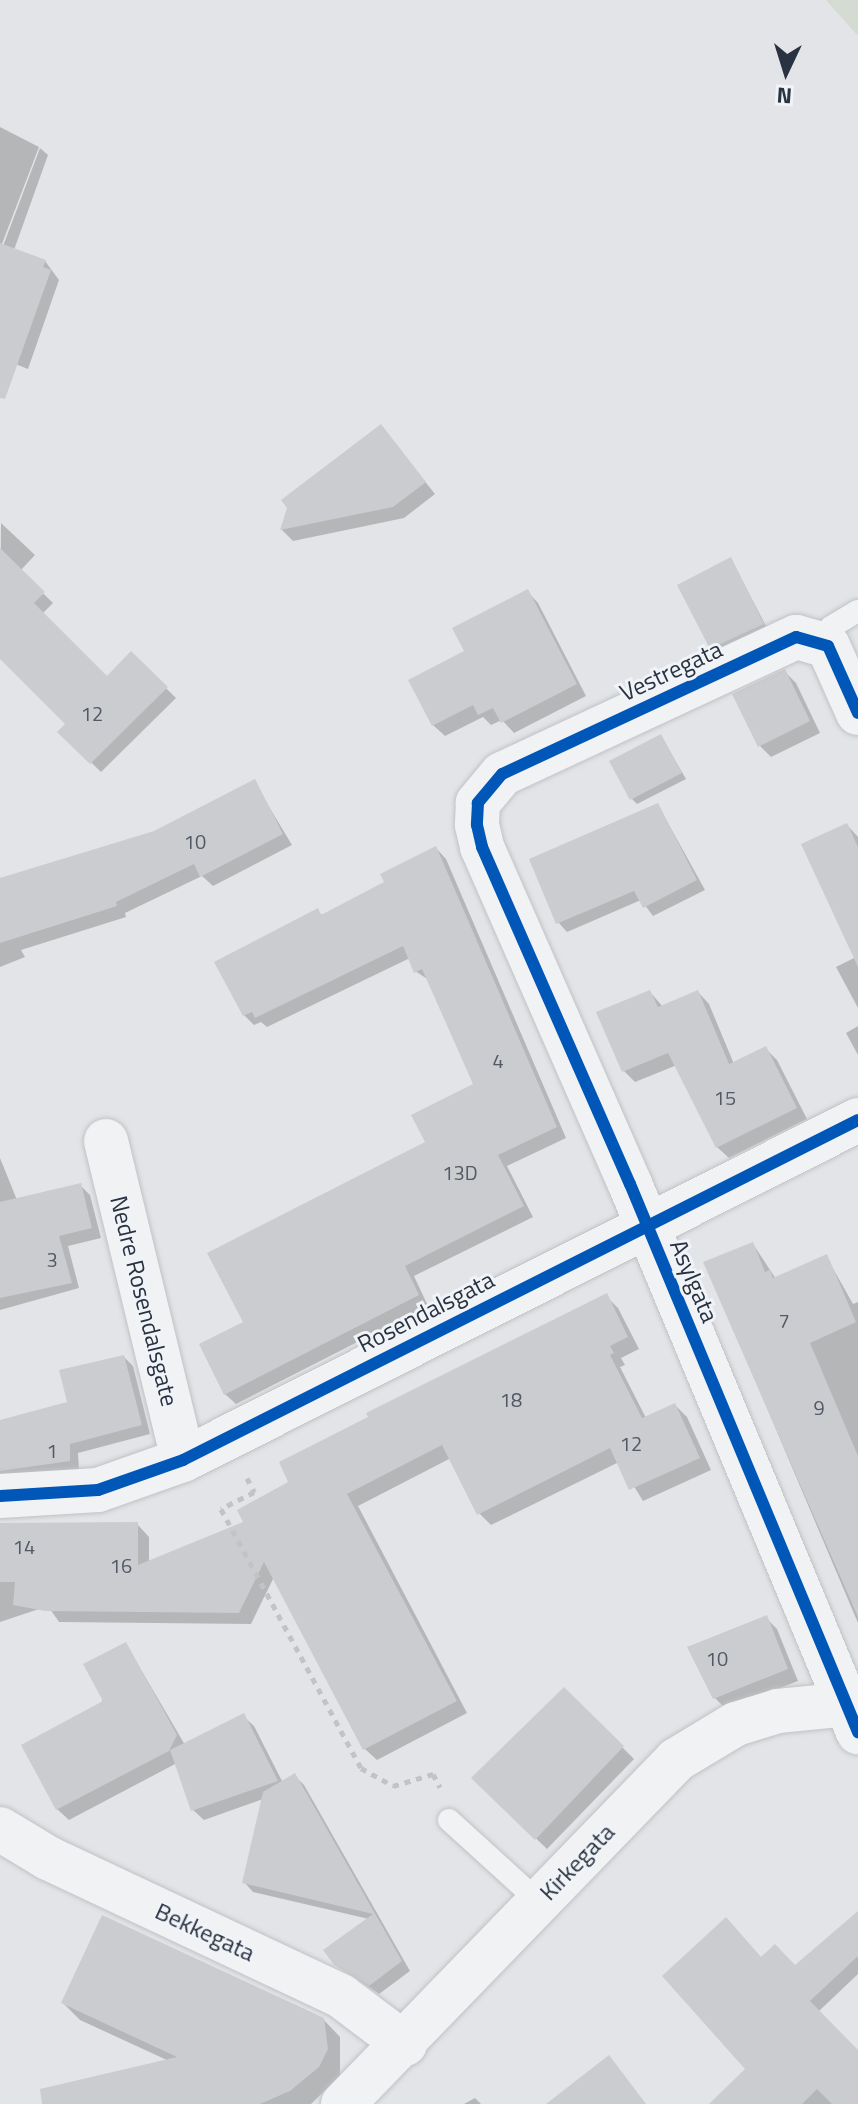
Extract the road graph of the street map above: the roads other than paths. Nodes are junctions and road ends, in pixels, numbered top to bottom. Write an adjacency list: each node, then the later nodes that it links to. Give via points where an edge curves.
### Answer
1 (858, 611): 2 (lane, via 831,627)
2 (821, 640): 3 (street); 4 (street, Vestregata, via 796,637 502,774)
3 (858, 713)
4 (478, 803): 7 (street, Asylgata, via 482,847)
5 (858, 1120): 7 (street, Rosendalsgata)
6 (106, 1141): 8 (street, Nedre Rosendalsgate)
7 (646, 1224): 8 (street, Rosendalsgata); 10 (street, Asylgata)
8 (183, 1460): 9 (street, Rosendalsgata, via 98,1490)
9 (0, 1496)
10 (854, 1713): 13 (street, Kirkegata, via 778,1711 705,1739 676,1760)
11 (449, 1820): 13 (lane)
12 (0, 1829): 14 (street, Bekkegata, via 48,1858 341,1996)
13 (538, 1901): 14 (street, Kirkegata)
14 (405, 2044): 15 (street, Kirkegata)
15 (343, 2104)

